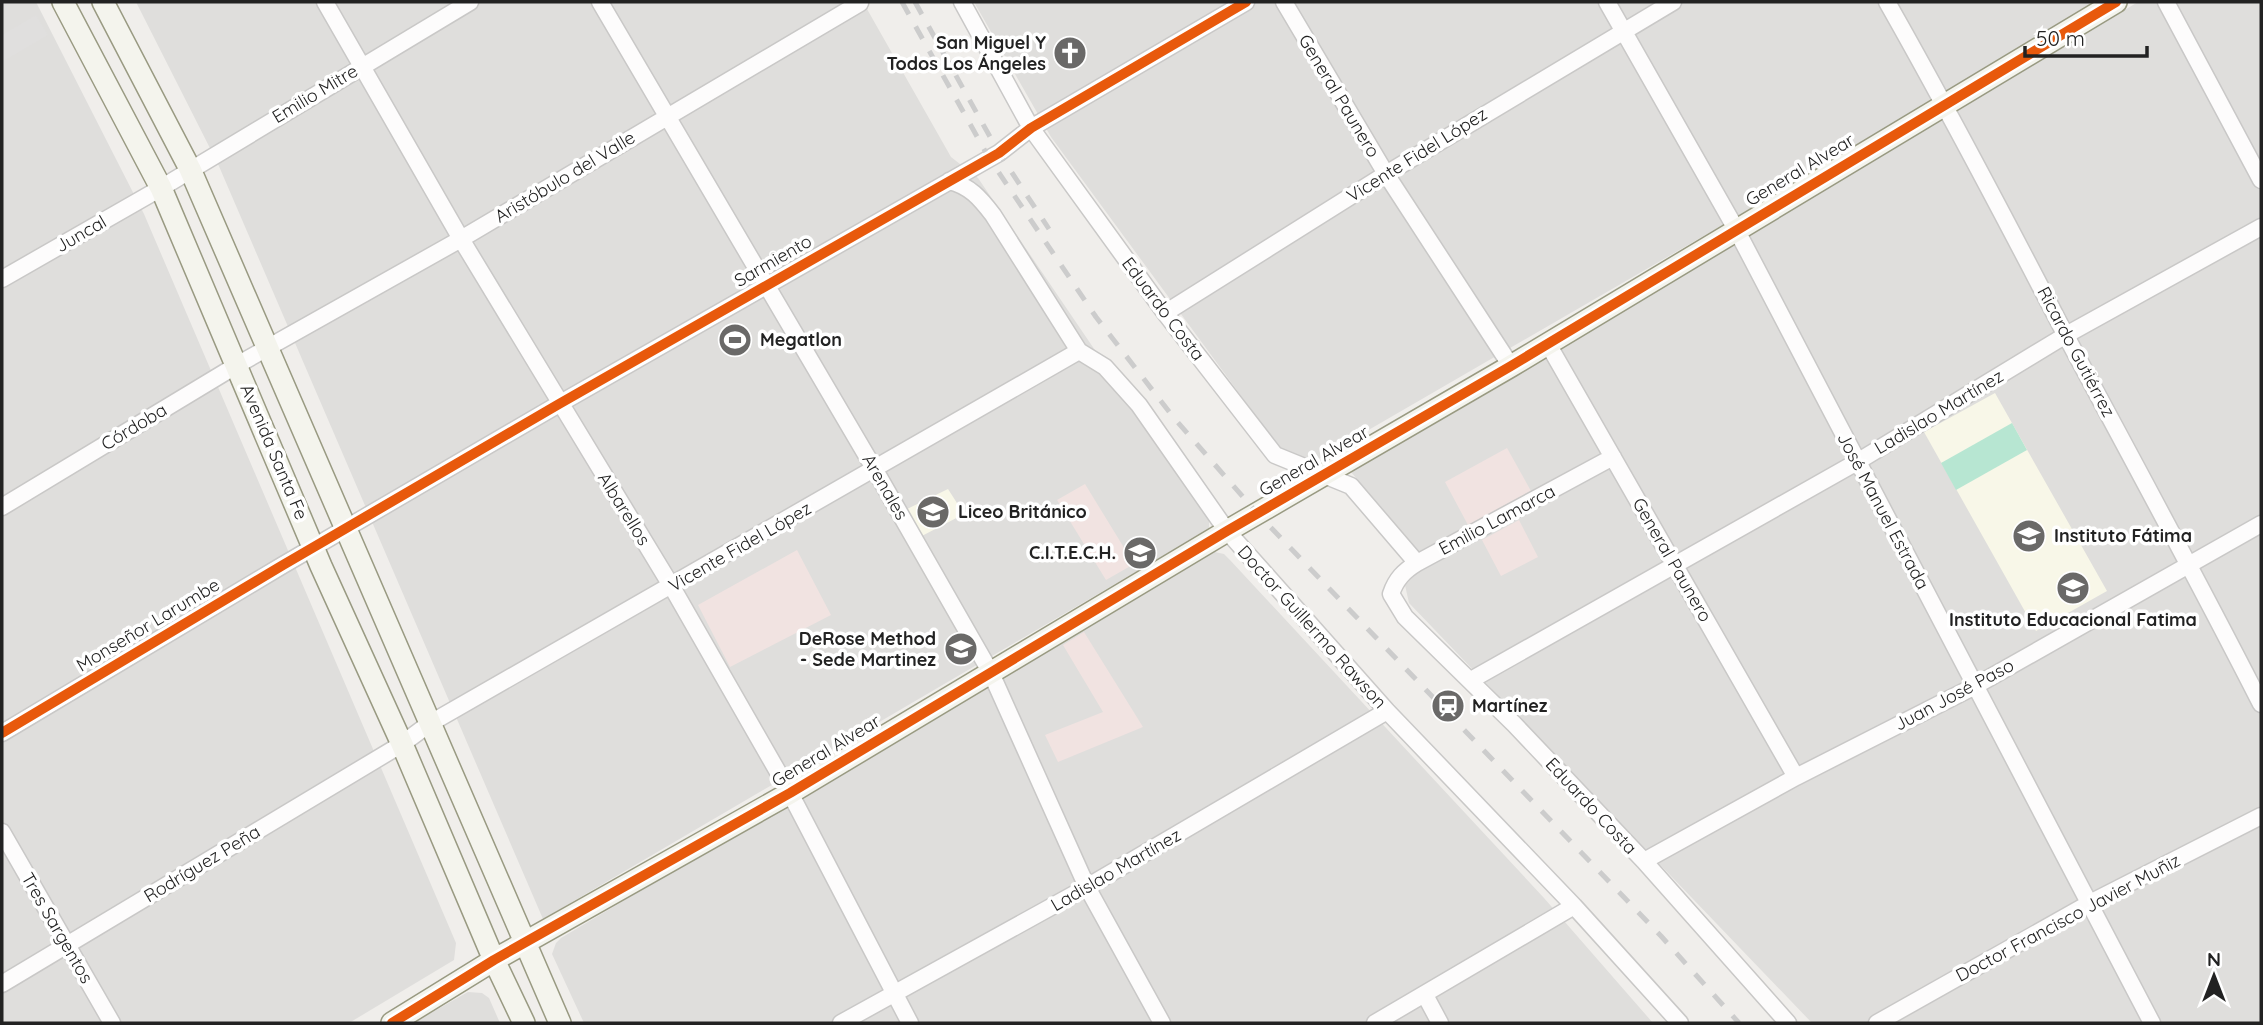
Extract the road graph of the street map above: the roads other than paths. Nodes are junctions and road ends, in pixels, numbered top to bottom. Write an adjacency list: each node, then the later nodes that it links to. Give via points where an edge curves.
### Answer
1 (63, 2): 24 (main road, Avenida Santa Fe)
2 (103, 2): 20 (main road, Avenida Santa Fe)
3 (325, 2): 16 (street, Albarellos)
4 (470, 2): 16 (street, Emilio Mitre)
5 (600, 2): 18 (street, Arenales)
6 (962, 2): 19 (street, Eduardo Costa)
7 (1246, 2): 19 (street, Sarmiento)
8 (1284, 2): 21 (street, General Paunero)
9 (1606, 2): 15 (street, José Manuel Estrada)
10 (1673, 2): 15 (street, Vicente Fidel López)
11 (1887, 2): 17 (street, Ricardo Gutiérrez)
12 (2116, 2): 17 (main road, General Alvear)
13 (2166, 2): 22 (street)
14 (860, 3): 18 (street, Aristóbulo del Valle)
15 (1623, 30): 21 (street, Vicente Fidel López); 26 (street, José Manuel Estrada)
16 (362, 66): 20 (street, Emilio Mitre); 27 (street, Albarellos)
17 (1945, 104): 26 (main road, General Alvear); 31 (street, Ricardo Gutiérrez)
18 (668, 115): 27 (street, Aristóbulo del Valle); 29 (street, Arenales)
19 (1031, 128): 23 (street, Sarmiento, via 999,153); 30 (street, Eduardo Costa)
20 (190, 169): 24 (street, Emilio Mitre); 33 (main road, Avenida Santa Fe)
21 (1385, 174): 30 (street, Vicente Fidel López); 36 (street, General Paunero)
22 (2261, 180)
23 (949, 181): 29 (street, Sarmiento); 34 (street, Doctor Guillermo Rawson, via 965,185 993,215)
24 (160, 188): 28 (street, Juncal); 35 (main road, Avenida Santa Fe)
25 (2261, 227): 31 (street, Ladislao Martínez)
26 (1736, 229): 32 (main road, General Alvear); 39 (street, José Manuel Estrada)
27 (461, 239): 33 (street, Aristóbulo del Valle); 37 (street, Albarellos)
28 (2, 279)
29 (766, 285): 37 (street, Sarmiento); 40 (street, Arenales)
30 (1165, 313): 41 (street, Eduardo Costa, via 1275,455)
31 (2066, 335): 39 (street, Ladislao Martínez); 49 (street, Ricardo Gutiérrez)
32 (1548, 344): 36 (main road, General Alvear); 38 (street, General Paunero)
33 (267, 348): 35 (street, Córdoba); 44 (main road, Avenida Santa Fe)
34 (1079, 351): 40 (street, Vicente Fidel López); 45 (street, Doctor Guillermo Rawson, via 1105,367 1139,405)
35 (237, 365): 42 (street, Córdoba); 46 (main road, Avenida Santa Fe)
36 (1511, 366): 41 (main road, General Alvear)
37 (559, 404): 44 (street, Sarmiento); 50 (street, Albarellos)
38 (1613, 457): 47 (street, Emilio Lamarca); 48 (street, General Paunero)
39 (1857, 462): 48 (street, Ladislao Martínez); 54 (street, José Manuel Estrada)
40 (876, 470): 50 (street, Vicente Fidel López); 52 (street, Arenales)
41 (1325, 475): 45 (main road, General Alvear); 47 (street, Eduardo Costa, via 1351,486)
42 (2, 506)
43 (2261, 524): 49 (street, Juan José Paso)
44 (345, 529): 46 (street, Sarmiento); 57 (main road, Avenida Santa Fe)
45 (1227, 531): 52 (main road, General Alvear); 56 (street, Doctor Guillermo Rawson)
46 (313, 547): 58 (street, Monseñor Larumbe); 59 (main road, Avenida Santa Fe)
47 (1417, 563): 51 (street, Emilio Lamarca, via 1404,572)
48 (1675, 565): 53 (street, Ladislao Martínez); 60 (street, General Paunero)
49 (2190, 565): 54 (street, Juan José Paso); 55 (street, Ricardo Gutiérrez)
50 (672, 587): 57 (street, Vicente Fidel López); 61 (street, Albarellos)
51 (1391, 594): 53 (street, Eduardo Costa, via 1405,617)
52 (991, 673): 61 (main road, General Alvear); 65 (street, Arenales)
53 (1471, 680): 64 (street, Eduardo Costa)
54 (1975, 685): 60 (street, Juan José Paso); 66 (street, José Manuel Estrada)
55 (2261, 704)
56 (1387, 711): 65 (street, Ladislao Martínez); 67 (street, Doctor Guillermo Rawson)
57 (429, 724): 59 (street, Vicente Fidel López); 68 (main road, Avenida Santa Fe)
58 (2, 733)
59 (402, 744): 69 (street, Rodríguez Peña); 70 (main road, Avenida Santa Fe)
60 (1796, 777): 64 (street, Juan José Paso)
61 (790, 793): 68 (main road, General Alvear); 72 (street, Albarellos)
62 (2261, 816): 66 (street, Doctor Francisco Javier Muñiz)
63 (2, 832): 69 (street, Tres Sargentos)
64 (1644, 862): 84 (street, Eduardo Costa)
65 (1087, 887): 72 (street, Ladislao Martínez); 80 (street, Arenales)
66 (2090, 903): 85 (street, Doctor Francisco Javier Muñiz); 86 (street, José Manuel Estrada)
67 (1574, 906): 73 (street); 83 (street, Doctor Guillermo Rawson)
68 (525, 944): 70 (main road, General Alvear); 77 (main road, Avenida Santa Fe)
69 (66, 946): 71 (street, Rodríguez Peña); 74 (street, Tres Sargentos)
70 (494, 960): 75 (main road, General Alvear); 76 (main road, Avenida Santa Fe)
71 (2, 984)
72 (896, 994): 78 (street, Ladislao Martínez); 79 (street, Albarellos)
73 (1424, 995): 81 (street); 82 (street)
74 (112, 1023)
75 (392, 1023)
76 (523, 1023)
77 (560, 1023)
78 (841, 1023)
79 (910, 1023)
80 (1162, 1023)
81 (1375, 1023)
82 (1440, 1023)
83 (1680, 1023)
84 (1788, 1023)
85 (1877, 1023)
86 (2152, 1023)

